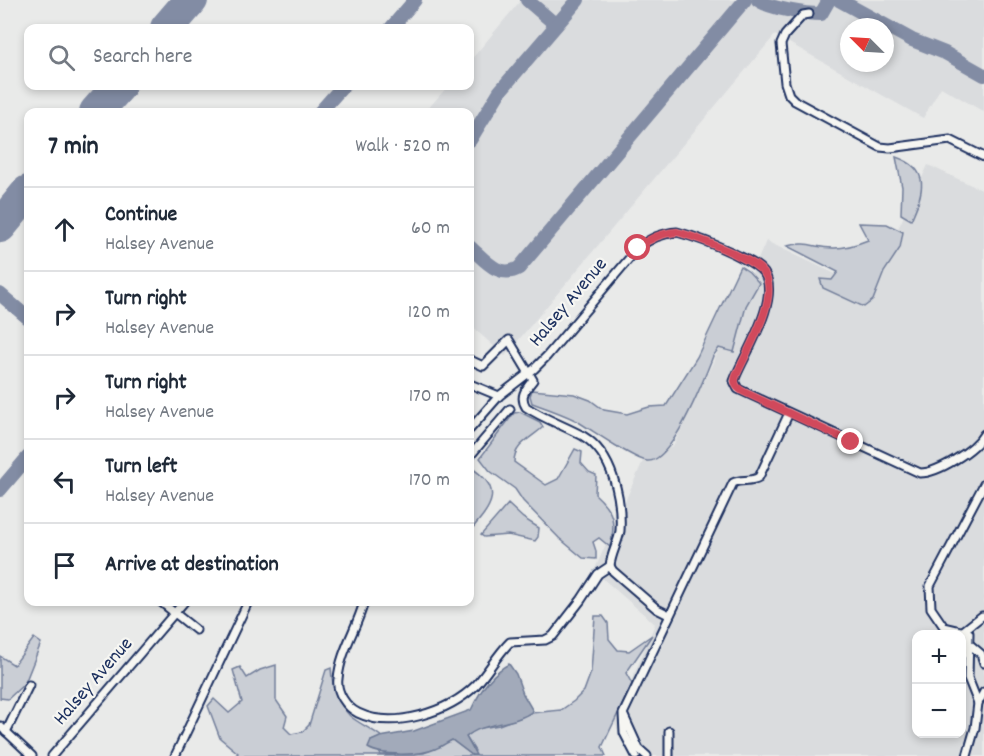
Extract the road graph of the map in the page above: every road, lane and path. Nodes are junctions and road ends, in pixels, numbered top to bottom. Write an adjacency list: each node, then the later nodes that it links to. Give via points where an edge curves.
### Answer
1 (809, 14): 2 (street, via 803,15 781,44 785,83 795,101 880,147 950,140)
2 (984, 157)
3 (474, 362): 4 (street, via 483,366 509,340)
4 (528, 373): 6 (street, Halsey Avenue); 8 (street, Halsey Avenue, via 547,356 638,248 647,240 677,232 753,263 765,275 768,302 734,381 738,389); 13 (street, via 533,380 524,393 526,407 585,438 606,460 620,513 620,532)
5 (474, 386): 6 (street)
6 (499, 396): 9 (street, Halsey Avenue)
7 (510, 409): 11 (street)
8 (789, 413): 10 (street, Halsey Avenue, via 920,474 952,461); 19 (street, via 759,477 733,483)
9 (474, 424)
10 (984, 434)
11 (474, 451)
12 (984, 484): 22 (street, via 930,586 931,608 944,627)
13 (610, 566): 17 (street, via 598,574 553,636 510,642 475,686 456,701 398,720 355,712 338,687 345,652); 19 (street, via 657,609)
14 (166, 606): 18 (street)
15 (181, 606): 18 (street, Halsey Avenue)
16 (246, 606): 36 (street)
17 (362, 606)
18 (175, 613): 21 (street); 35 (street, Halsey Avenue)
19 (669, 615): 30 (street)
20 (984, 616): 23 (street)
21 (196, 630)
22 (958, 630)
23 (964, 630)
24 (966, 632): 25 (street)
25 (968, 643): 26 (street, via 981,654); 29 (street, via 968,678)
26 (984, 663)
27 (29, 685): 33 (street)
28 (984, 692): 29 (street)
29 (978, 704): 40 (street)
30 (623, 714): 37 (street, via 624,733); 38 (street)
31 (0, 726): 33 (street)
32 (669, 731): 39 (street)
33 (6, 732): 34 (street)
34 (32, 756)
35 (52, 756)
36 (175, 756)
37 (636, 756)
38 (647, 756)
39 (669, 756)
40 (967, 756)

